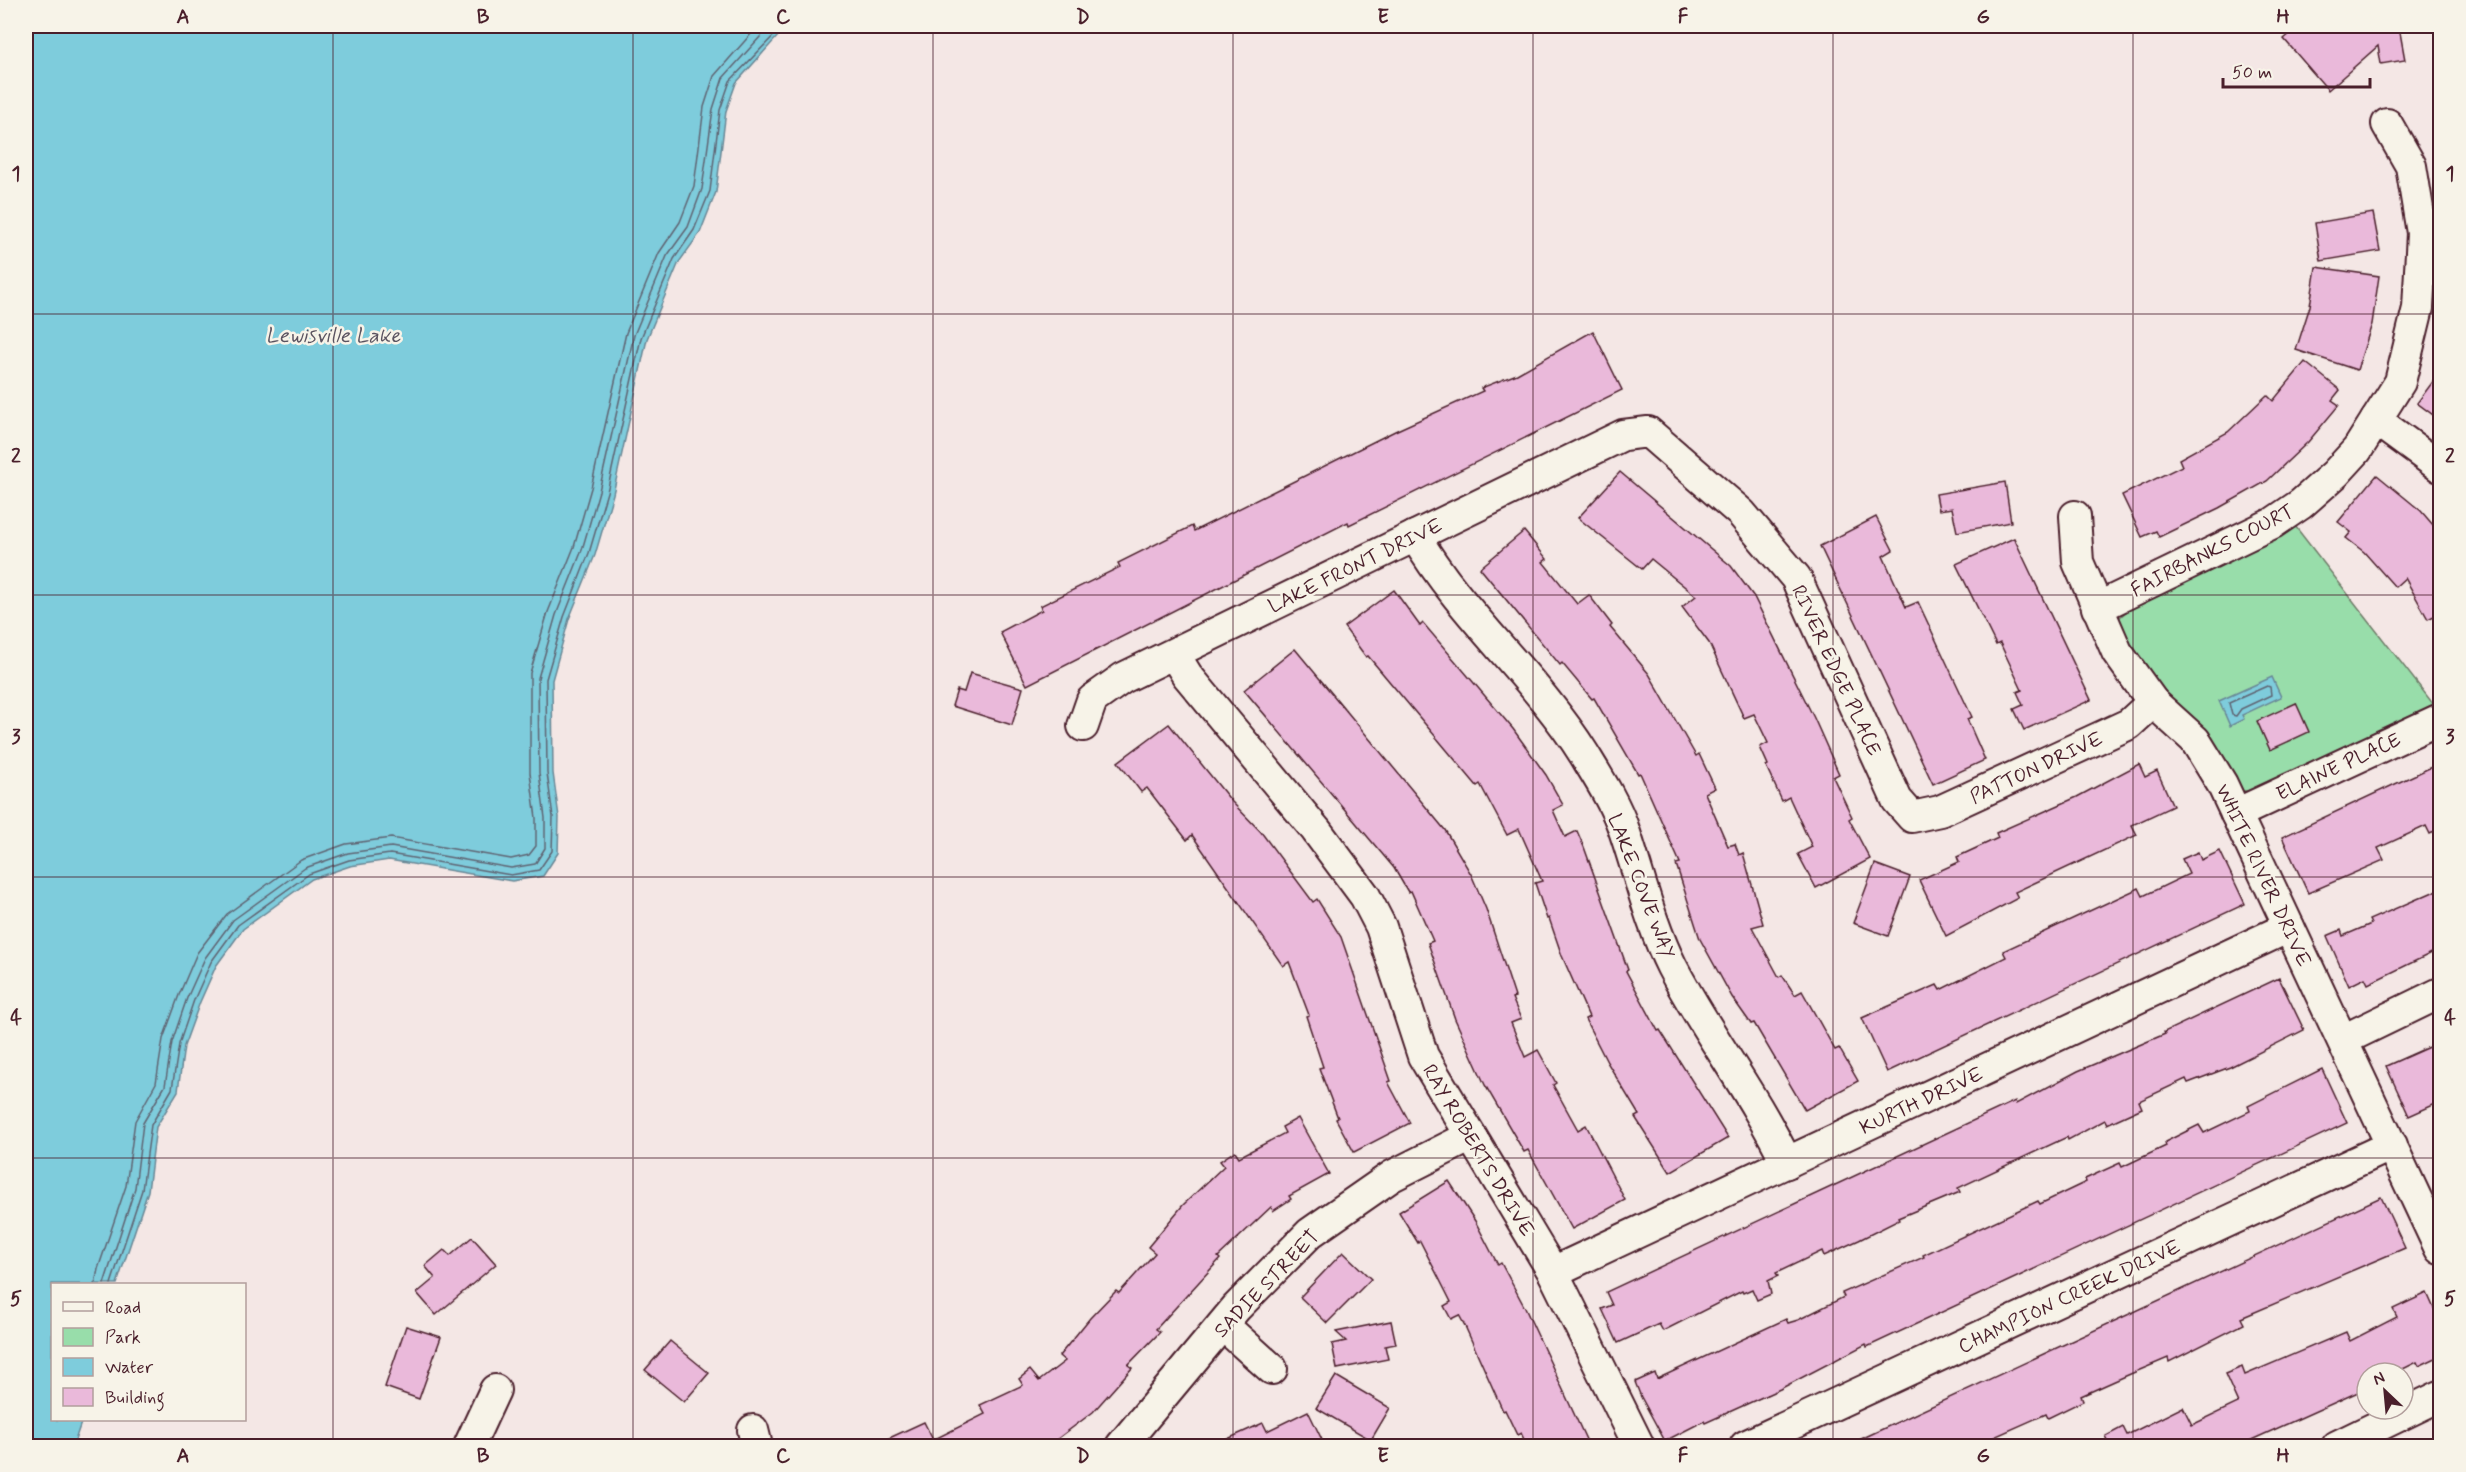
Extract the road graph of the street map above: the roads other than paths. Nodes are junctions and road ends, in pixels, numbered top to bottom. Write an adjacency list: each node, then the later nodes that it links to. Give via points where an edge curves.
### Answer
1 (2387, 124): 2 (street, FAIRBANKS COURT, via 2411,166 2422,233 2418,308 2400,382)
2 (2376, 420): 4 (street); 7 (street, FAIRBANKS COURT, via 2357,450 2335,474 2274,523)
3 (1648, 432): 6 (street, LAKE FRONT DRIVE, via 1623,435); 13 (street, RIVER EDGE PLACE, via 1741,513 1796,578 1892,790)
4 (2440, 467)
5 (2075, 516): 7 (street, WHITE RIVER DRIVE, via 2078,562)
6 (1415, 536): 8 (street, LAKE FRONT DRIVE); 19 (street, LAKE COVE WAY, via 1434,569 1545,697 1585,755 1624,827 1651,921 1672,968 1769,1125)
7 (2097, 608): 9 (street, WHITE RIVER DRIVE, via 2117,652)
8 (1174, 654): 11 (street, LAKE FRONT DRIVE, via 1123,678 1092,700); 17 (street, RAY ROBERTS DRIVE, via 1365,896 1380,927 1424,1056)
9 (2153, 702): 12 (street, WHITE RIVER DRIVE, via 2195,740); 13 (street, PATTON DRIVE, via 2129,724 1940,811)
10 (2440, 718): 12 (street, ELAINE PLACE)
11 (1083, 726)
12 (2236, 814): 14 (street, WHITE RIVER DRIVE)
13 (1912, 817)
14 (2289, 927): 16 (street, WHITE RIVER DRIVE); 19 (street, KURTH DRIVE)
15 (2440, 993): 16 (street)
16 (2343, 1040): 18 (street, WHITE RIVER DRIVE)
17 (1471, 1136): 21 (street, RAY ROBERTS DRIVE); 22 (street, SADIE STREET, via 1392,1176 1310,1233)
18 (2392, 1145): 20 (street, WHITE RIVER DRIVE); 29 (street, CHAMPION CREEK DRIVE)
19 (1787, 1162): 21 (street, KURTH DRIVE)
20 (2440, 1249)
21 (1553, 1272): 28 (street, RAY ROBERTS DRIVE)
22 (1223, 1325): 23 (street); 27 (street, SADIE STREET)
23 (1272, 1369)
24 (495, 1390): 26 (street)
25 (2440, 1396): 30 (street)
26 (469, 1446)
27 (1120, 1446)
28 (1639, 1446)
29 (1745, 1446)
30 (2337, 1446)

